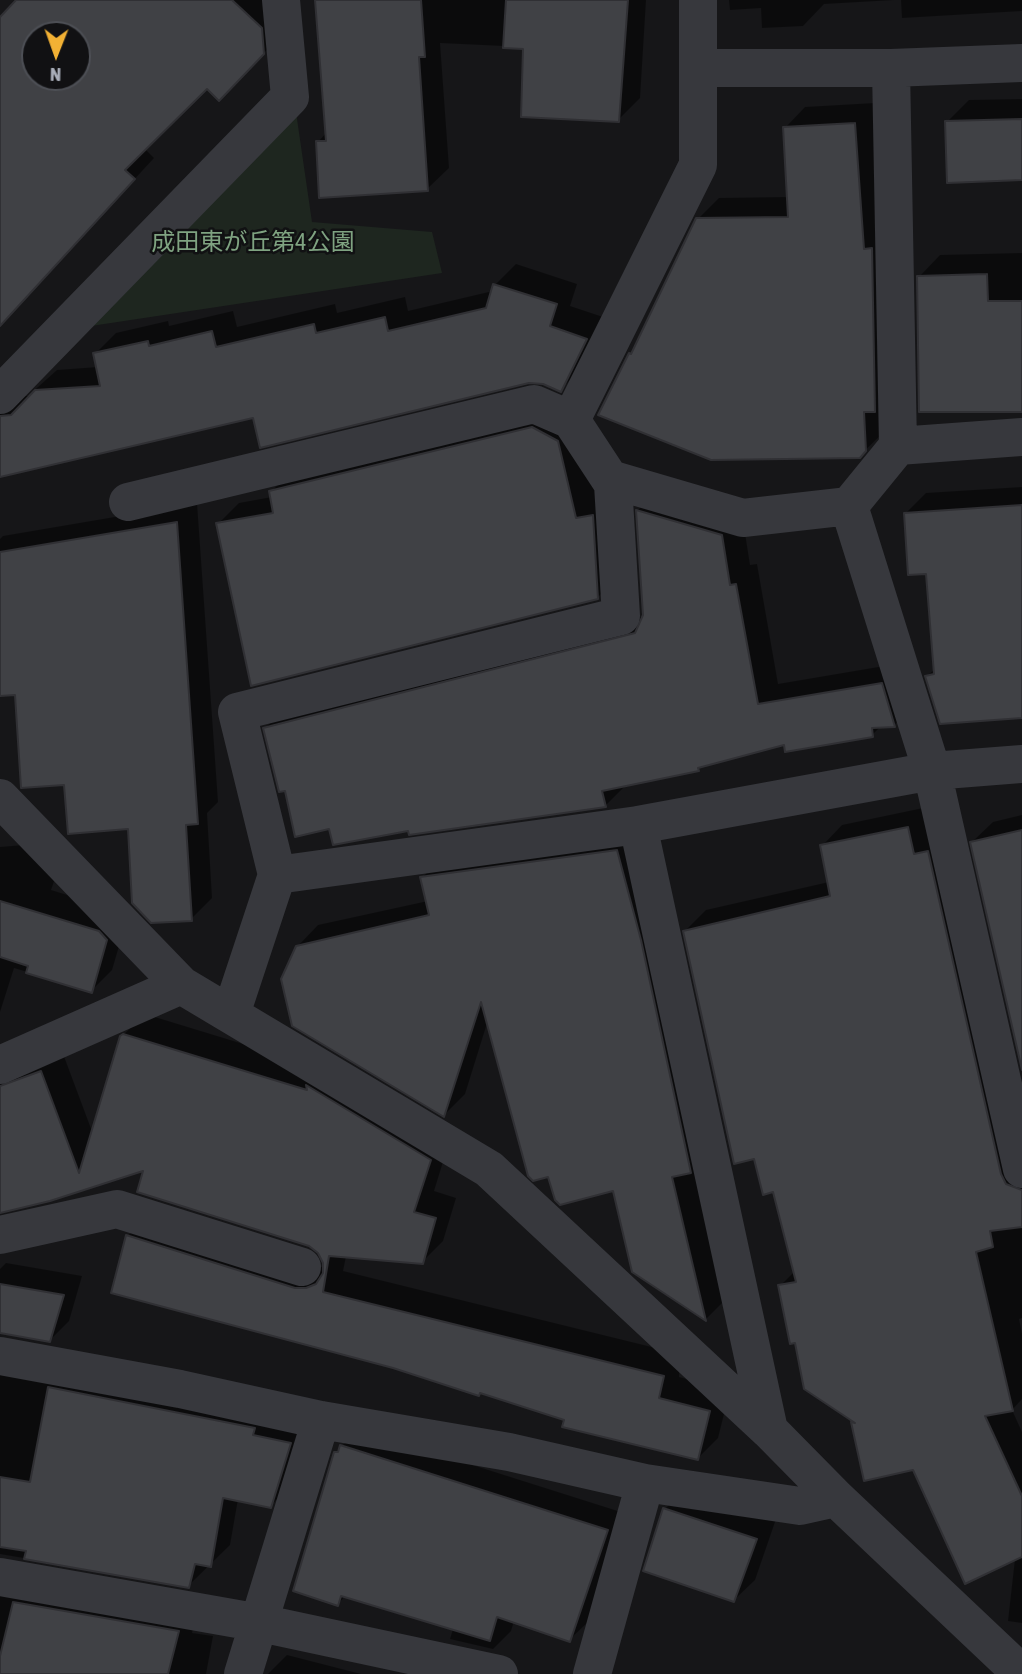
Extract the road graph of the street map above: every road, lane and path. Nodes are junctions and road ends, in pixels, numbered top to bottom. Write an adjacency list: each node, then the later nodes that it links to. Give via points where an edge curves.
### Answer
1 (281, 0): 6 (street, via 290,97)
2 (698, 0): 4 (street)
3 (1022, 63): 5 (street)
4 (698, 68): 5 (street); 7 (street, via 698,165)
5 (891, 68): 9 (street)
6 (0, 395)
7 (570, 420): 10 (street); 11 (street, via 534,404)
8 (1022, 437): 9 (street)
9 (898, 446): 12 (street)
10 (610, 479): 12 (street, via 743,518); 17 (street, via 621,615 237,712)
11 (128, 502)
12 (849, 506): 14 (street)
13 (1022, 764): 14 (street)
14 (932, 771): 16 (street); 21 (street)
15 (0, 798): 18 (street)
16 (638, 825): 17 (street); 26 (street)
17 (276, 875): 19 (street)
18 (181, 985): 19 (street); 20 (street)
19 (231, 1014): 26 (street, via 489,1169)
20 (0, 1065)
21 (1022, 1169)
22 (0, 1235): 23 (street, via 117,1209)
23 (302, 1267)
24 (0, 1356): 25 (street)
25 (321, 1420): 27 (street, via 509,1452); 30 (street)
26 (769, 1430): 28 (street)
27 (645, 1483): 28 (street, via 800,1506); 33 (street)
28 (836, 1499): 34 (street)
29 (0, 1577): 30 (street)
30 (260, 1623): 31 (street); 32 (street)
31 (243, 1674)
32 (499, 1674)
33 (592, 1674)
34 (1022, 1674)

